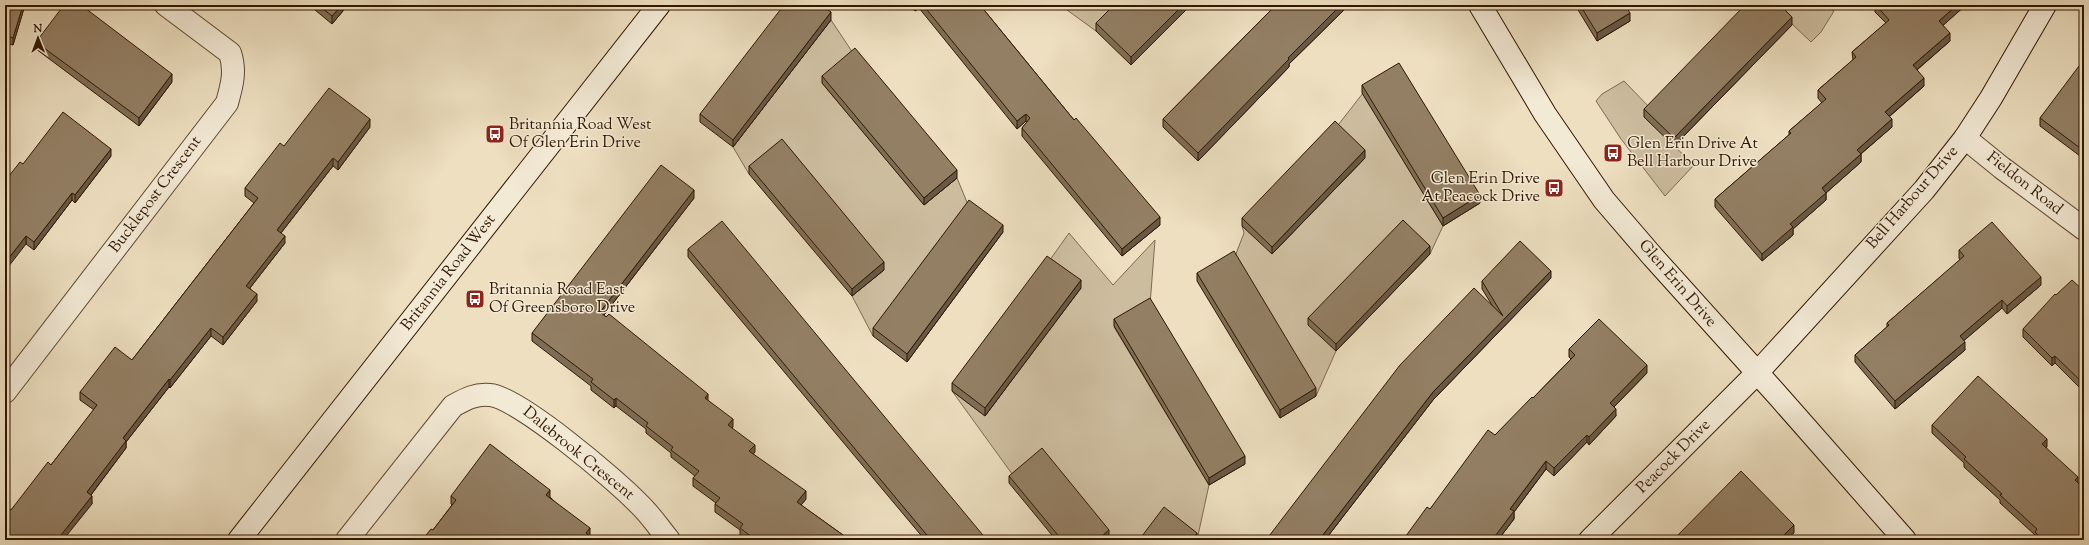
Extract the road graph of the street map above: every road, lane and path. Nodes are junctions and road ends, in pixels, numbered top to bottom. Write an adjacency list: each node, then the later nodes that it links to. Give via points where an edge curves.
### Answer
1 (166, 5): 8 (street, Bucklepost Crescent, via 230,53 234,64 234,81 227,103)
2 (659, 5): 9 (street, Britannia Road West)
3 (1480, 5): 7 (street, Glen Erin Drive, via 1545,114 1604,200)
4 (2045, 5): 5 (street, Bell Harbour Drive)
5 (1965, 138): 6 (street, Fieldon Road); 7 (street, Bell Harbour Drive, via 1924,190)
6 (2084, 229)
7 (1757, 373): 12 (street, Peacock Drive); 13 (street, Glen Erin Drive)
8 (5, 392)
9 (239, 540)
10 (347, 540): 11 (street, Dalebrook Crescent, via 453,406 470,397 490,394 515,404 586,456 639,503)
11 (669, 540)
12 (1590, 540)
13 (1905, 540)

